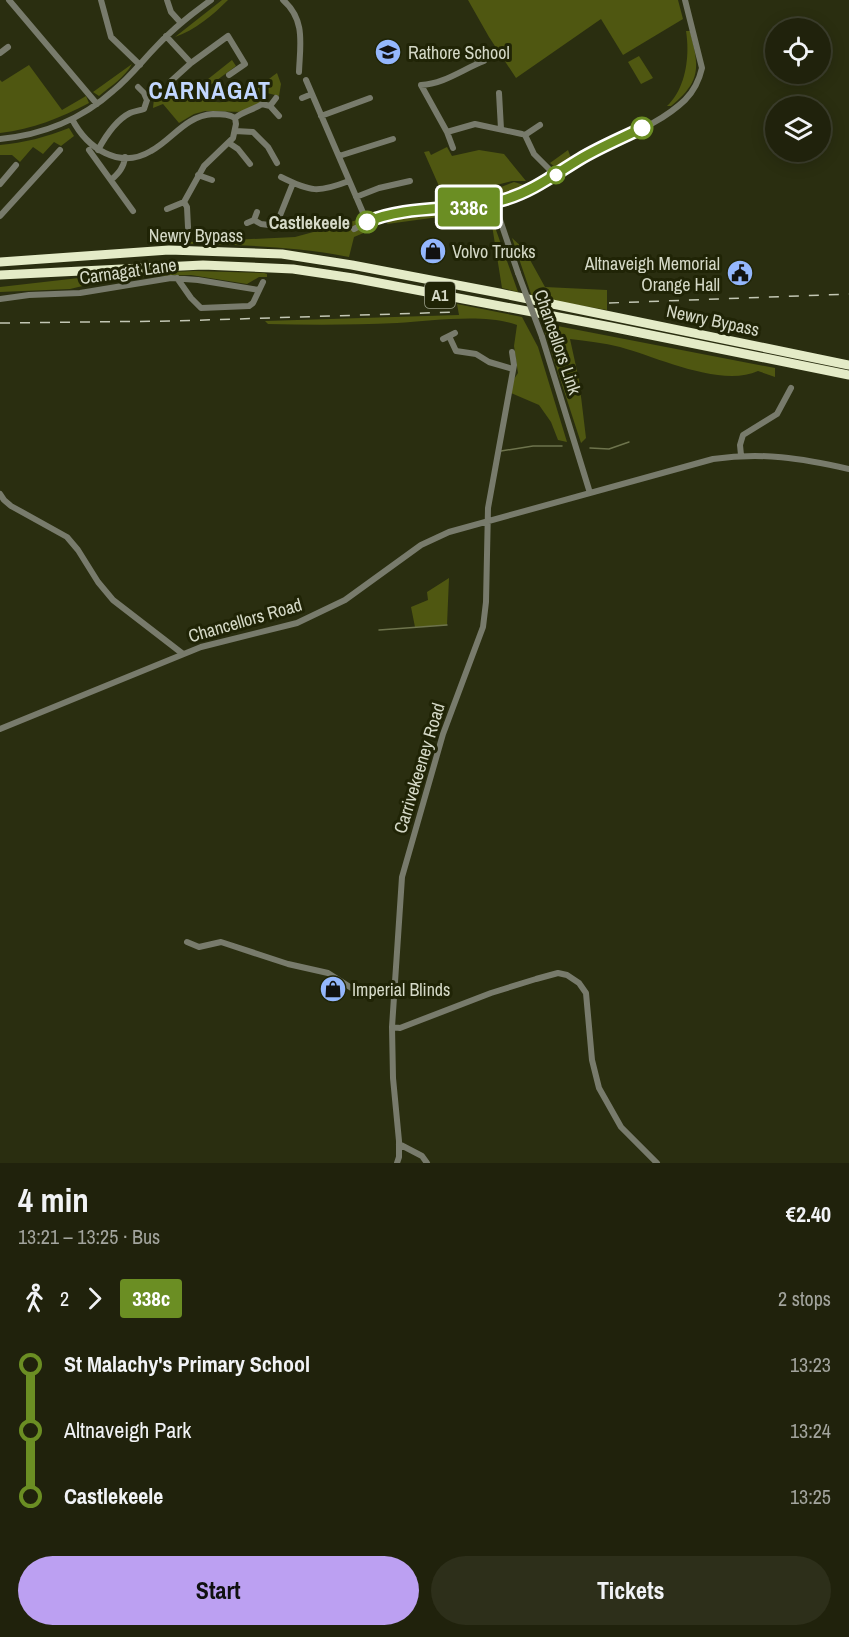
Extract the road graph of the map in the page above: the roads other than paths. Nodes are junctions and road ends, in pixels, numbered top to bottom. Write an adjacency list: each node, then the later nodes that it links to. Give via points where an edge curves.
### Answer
1 (9, 0): 28 (street)
2 (101, 0): 15 (street, via 111,38)
3 (166, 0): 7 (street)
4 (211, 0): 7 (street)
5 (283, 0): 16 (street, via 292,7 300,28)
6 (685, 0): 52 (street, via 702,68 693,92 664,116)
7 (181, 23): 9 (street)
8 (235, 30): 10 (street)
9 (166, 36): 14 (street); 15 (street)
10 (228, 36): 14 (street); 17 (street, via 245,64)
11 (8, 47): 13 (street)
12 (471, 49): 21 (street, via 481,62)
13 (0, 53)
14 (191, 63): 19 (street, via 172,80)
15 (140, 64): 28 (street)
16 (299, 72)
17 (229, 75)
18 (306, 80): 24 (street)
19 (181, 85)
20 (413, 85): 21 (street)
21 (421, 85): 37 (street)
22 (138, 87): 45 (street, via 147,100 144,109 121,120)
23 (499, 93): 35 (street)
24 (312, 94): 26 (street); 31 (street)
25 (276, 98): 29 (street)
26 (302, 98)
27 (370, 98): 31 (street)
28 (98, 104): 33 (street)
29 (270, 106): 30 (street); 32 (street, via 262,104)
30 (279, 116)
31 (321, 116): 46 (street)
32 (235, 118): 36 (street); 47 (street, via 219,114 195,117 150,152)
33 (72, 119): 40 (street, via 37,133); 45 (street, via 82,137)
34 (540, 125): 38 (street)
35 (501, 129): 37 (street, via 475,124); 38 (street)
36 (235, 130): 41 (street); 48 (street, via 253,132)
37 (447, 132): 42 (street)
38 (525, 135): 52 (street, via 534,154)
39 (393, 138): 46 (street)
40 (0, 139)
41 (229, 143): 49 (street); 51 (street)
42 (453, 148)
43 (60, 150): 66 (street)
44 (89, 150): 54 (street)
45 (98, 150): 47 (street)
46 (339, 156): 56 (street)
47 (125, 157): 54 (street, via 119,173)
48 (277, 163)
49 (250, 164)
50 (16, 165): 59 (street)
51 (198, 175): 55 (street); 62 (street)
52 (555, 175): 63 (street, via 531,190)
53 (281, 177): 58 (street)
54 (111, 180): 64 (street)
55 (212, 180)
56 (349, 181): 58 (street, via 319,190); 60 (street)
57 (410, 181): 60 (street)
58 (294, 183): 67 (street, via 279,218 269,225)
59 (0, 184)
60 (356, 197): 68 (street)
61 (168, 200): 62 (street, via 169,208)
62 (184, 202): 70 (street)
63 (494, 202): 68 (street); 88 (street, Chancellors Link, bridge)
64 (133, 212)
65 (257, 212): 67 (street)
66 (0, 215)
67 (254, 219): 69 (street)
68 (367, 222): 71 (street)
69 (247, 224)
70 (188, 227)
71 (354, 229)
72 (0, 262): 82 (highway, Newry Bypass / A1, via 169,250 282,254 499,293)
73 (27, 273): 74 (highway, Newry Bypass / A1); 76 (highway); 84 (highway, Newry Bypass / A1, via 203,265 293,269)
74 (0, 275)
75 (177, 278): 78 (street, Carnagat Lane); 78 (street, via 204,308 249,306); 79 (street, Carnagat Lane, via 80,293)
76 (0, 280)
77 (263, 282): 78 (street)
78 (259, 290)
79 (0, 299)
80 (449, 336): 83 (street, via 456,351 476,354)
81 (512, 352): 83 (street)
82 (849, 365)
83 (513, 369): 90 (street)
84 (849, 375)
85 (791, 388): 86 (street, via 777,414 743,435)
86 (741, 455): 87 (street, Chancellors Road, via 785,456); 88 (street, Chancellors Road, via 690,464)
87 (849, 469)
88 (590, 493): 90 (street, Chancellors Road)
89 (0, 494): 91 (street, via 11,506 73,542 112,600)
90 (488, 521): 91 (street, Chancellors Road, via 431,539 345,600 297,623); 94 (street, Carrivekeeney Road, via 483,627 442,734 402,877)
91 (183, 654): 92 (street, Chancellors Road)
92 (0, 729)
93 (187, 942): 94 (street, via 199,946 221,942 327,973 364,996)
94 (394, 986): 95 (street, Carrivekeeney Road)
95 (392, 1027): 96 (street, Carrivekeeney Road); 99 (street, via 400,1028 536,979 558,973 567,975 579,982 586,993 592,1060 599,1088 621,1127)
96 (399, 1144): 97 (street, Carrivekeeney Road); 98 (street)
97 (397, 1163)
98 (427, 1163)
99 (657, 1163)

